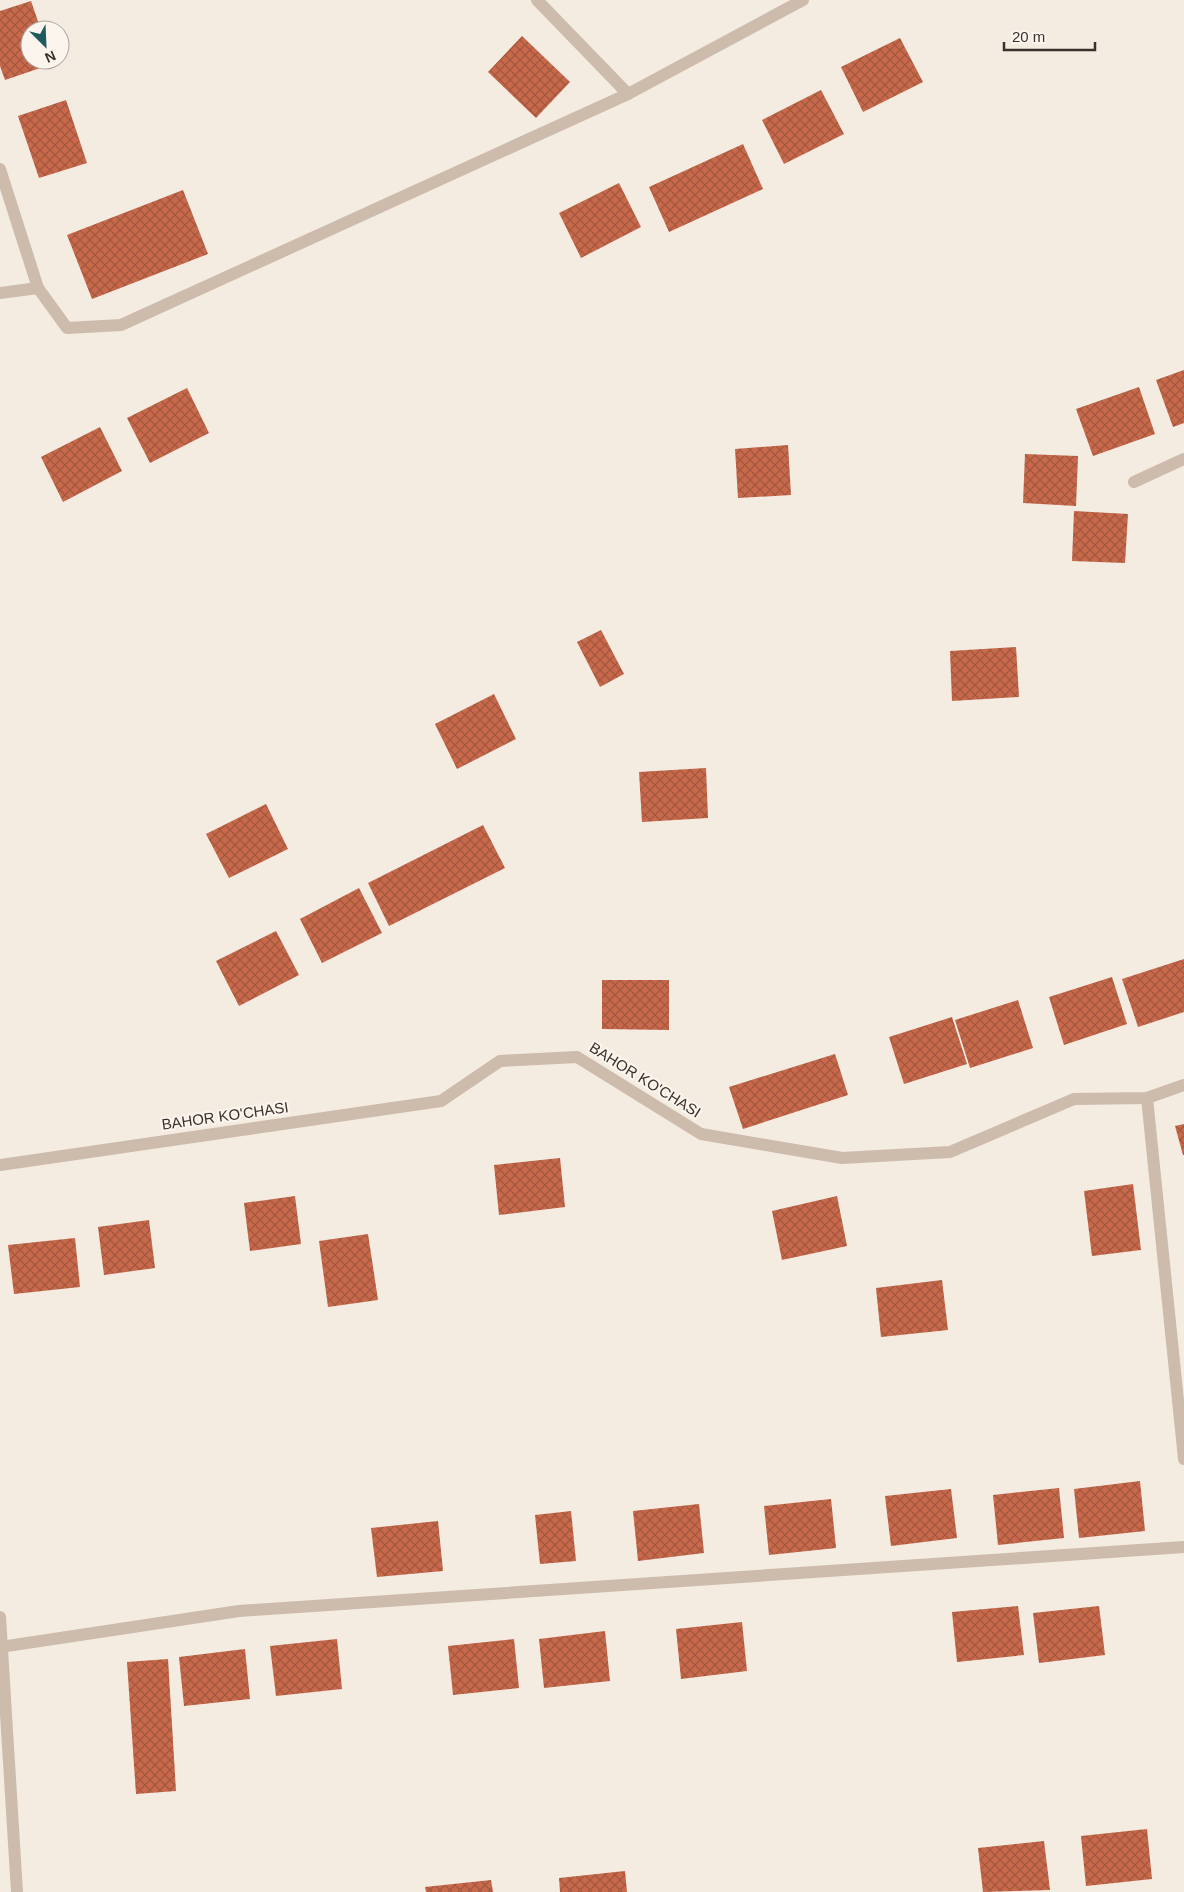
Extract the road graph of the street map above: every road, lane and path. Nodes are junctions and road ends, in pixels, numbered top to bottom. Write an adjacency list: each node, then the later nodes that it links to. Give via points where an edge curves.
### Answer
1 (537, 0): 3 (street)
2 (802, 0): 3 (street)
3 (628, 94): 5 (street, via 121,325 67,328)
4 (0, 169): 5 (street)
5 (38, 288): 6 (street)
6 (0, 294)
7 (1184, 459): 8 (street)
8 (1134, 482)
9 (1184, 1085): 10 (street, BAHOR KO'CHASI)
10 (1147, 1098): 11 (street, BAHOR KO'CHASI, via 1074,1099 950,1152 842,1158 701,1134 577,1056 500,1061 442,1101); 12 (street)
11 (0, 1165)
12 (1184, 1459)
13 (1184, 1547): 15 (street, via 239,1611)
14 (0, 1618): 15 (street)
15 (1, 1647): 16 (street)
16 (17, 1892)

